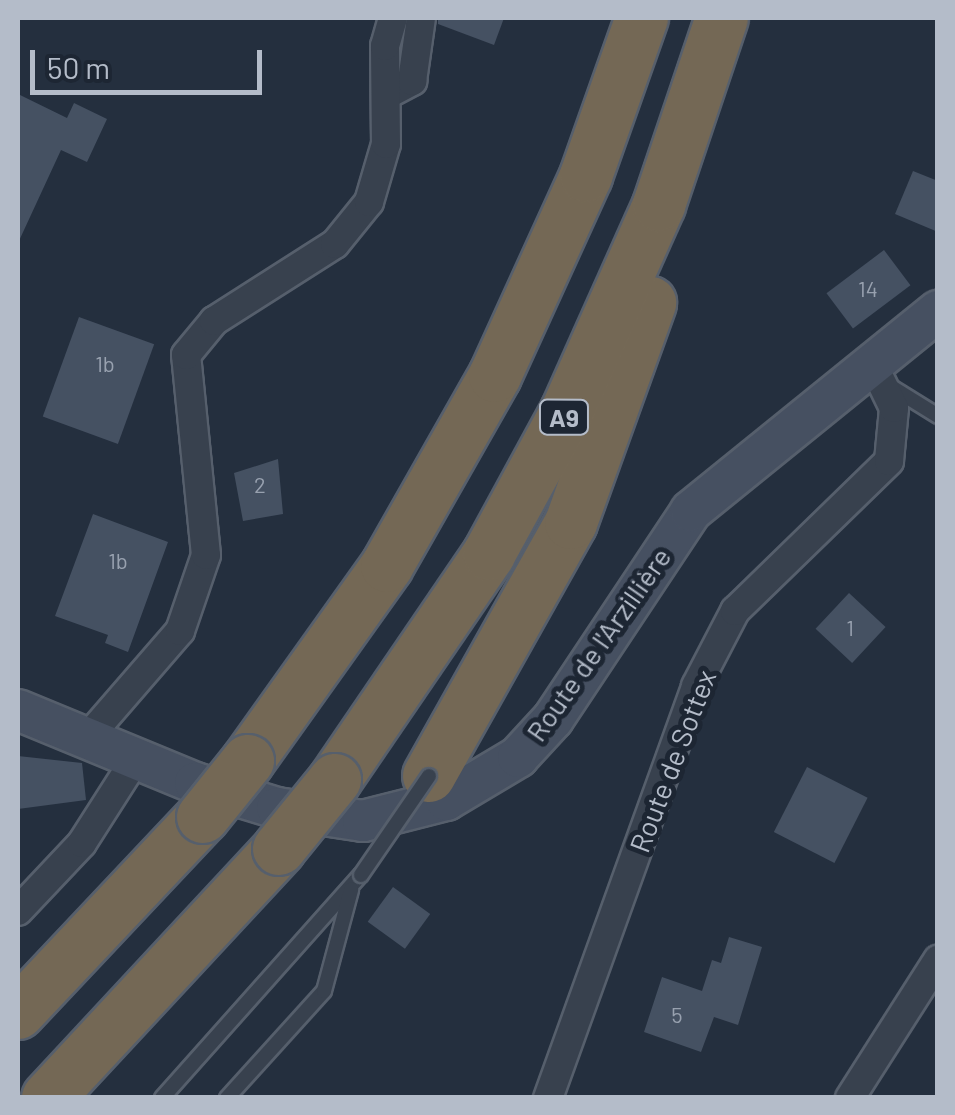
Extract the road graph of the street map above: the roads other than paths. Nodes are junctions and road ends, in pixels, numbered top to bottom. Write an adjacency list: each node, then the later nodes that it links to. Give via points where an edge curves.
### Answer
1 (393, 18): 6 (street)
2 (421, 18): 6 (street, via 412,80)
3 (642, 18): 14 (highway, bridge, via 586,176 495,376 387,566 248,761)
4 (722, 18): 5 (highway, A9)
5 (700, 92): 13 (highway, via 649,306 596,464 534,596); 20 (highway, A9, bridge, via 614,310 528,485 444,624 279,850)
6 (386, 95): 11 (street, via 386,144 369,202 335,244 214,321 186,356 206,555 180,631)
7 (938, 310): 8 (street, Route de l'Arzillière)
8 (881, 376): 9 (lane); 14 (street, Route de l'Arzillière, via 744,461 690,511 553,719 518,757 446,800 363,821 277,808); 23 (street, Route de Sottex, via 896,422 889,461 744,600 696,686)
9 (938, 416)
10 (18, 710): 11 (street, Route de l'Arzillière)
11 (89, 736): 12 (street, Route de l'Arzillière)
12 (136, 757): 14 (street, Route de l'Arzillière); 16 (street, via 82,843)
13 (430, 776): 15 (lane, bridge)
14 (193, 814): 18 (highway); 19 (highway)
15 (351, 890): 21 (lane); 22 (lane, via 324,991)
16 (18, 911)
17 (938, 960): 24 (street)
18 (18, 970)
19 (18, 1013)
20 (48, 1098)
21 (162, 1098)
22 (227, 1098)
23 (548, 1098)
24 (850, 1098)

